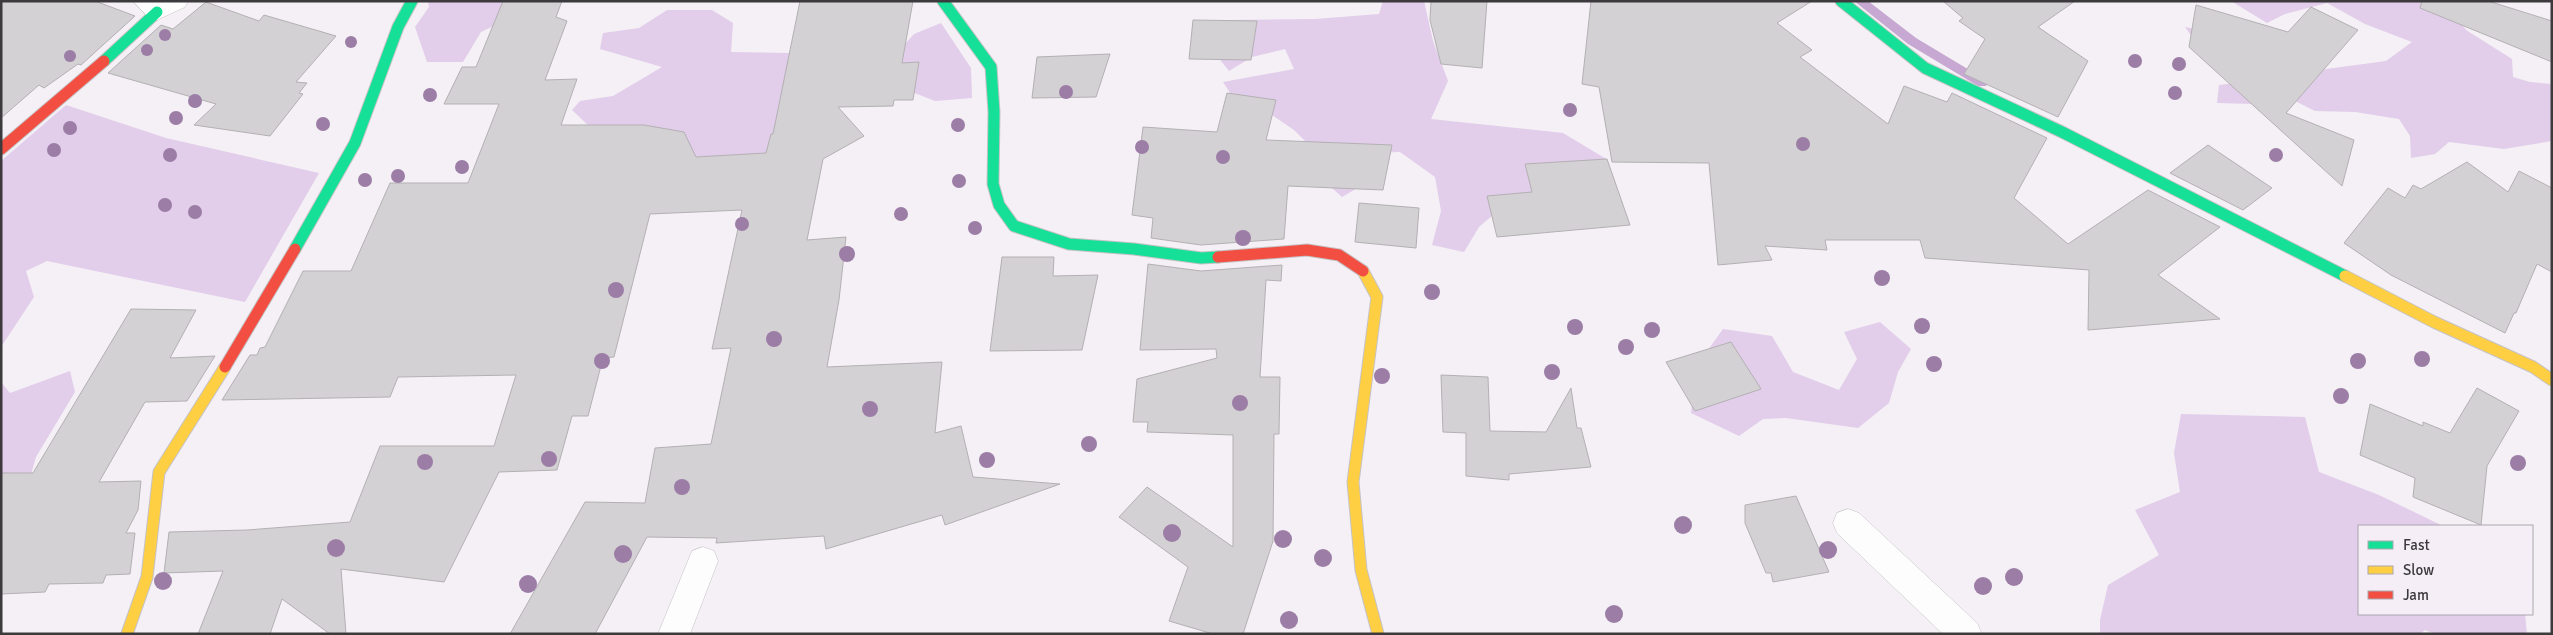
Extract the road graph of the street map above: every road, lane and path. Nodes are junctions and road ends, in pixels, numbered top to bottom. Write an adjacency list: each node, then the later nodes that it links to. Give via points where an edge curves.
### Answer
1 (412, 1): 9 (street, via 398,27 355,143 260,312 159,472 147,577)
2 (943, 1): 11 (street, via 991,67 994,112 992,184 999,205 1014,226 1069,244 1201,258 1307,250 1339,255 1363,270 1377,297 1353,482 1361,570)
3 (1841, 1): 6 (street, via 1925,68 2062,132 2434,322 2533,367)
4 (159, 5): 5 (street, via 76,86)
5 (1, 149)
6 (2552, 380)
7 (1848, 523): 12 (street)
8 (702, 560): 10 (street)
9 (127, 634)
10 (674, 634)
11 (1378, 634)
12 (1966, 634)

